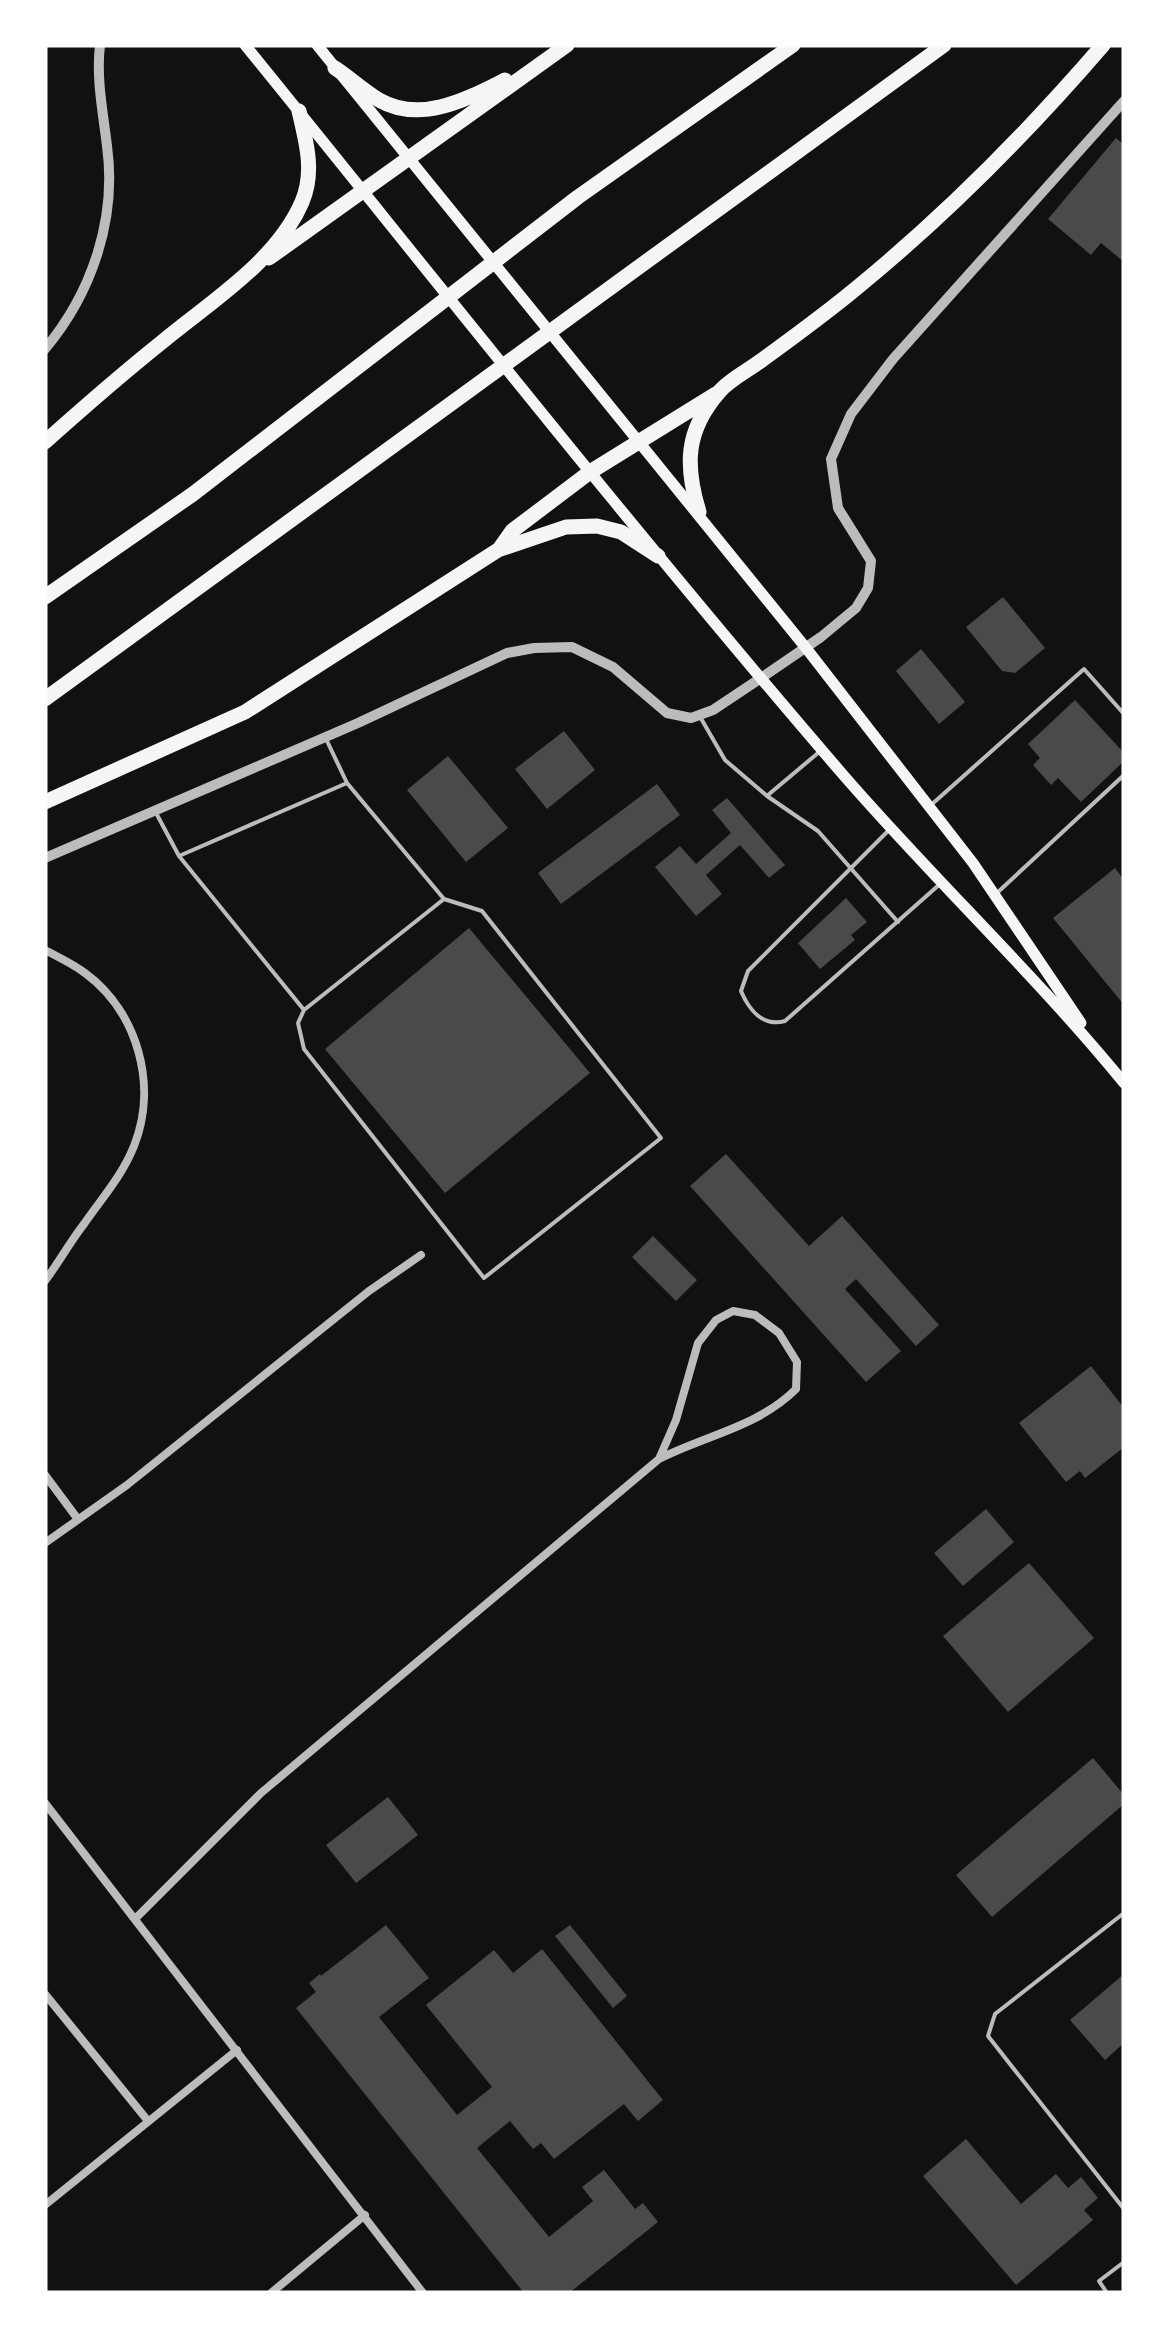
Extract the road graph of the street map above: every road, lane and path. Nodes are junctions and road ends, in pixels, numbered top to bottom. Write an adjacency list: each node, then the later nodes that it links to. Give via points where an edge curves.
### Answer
1 (100, 45): 15 (street, via 109,196 104,230 81,295)
2 (245, 45): 11 (main road)
3 (317, 45): 9 (main road)
4 (567, 45): 8 (highway)
5 (793, 45): 23 (highway, via 578,196 194,494)
6 (944, 45): 26 (highway)
7 (1103, 45): 16 (highway, via 947,210)
8 (548, 58): 9 (highway, via 454,104 425,110 380,100); 12 (highway)
9 (335, 68): 12 (main road)
10 (1124, 101): 24 (street, via 851,414 831,458 832,483 838,508 871,561 868,588 856,608)
11 (299, 111): 13 (main road); 14 (highway, via 308,153 303,201)
12 (410, 158): 13 (highway); 17 (main road)
13 (364, 192): 14 (highway); 19 (main road)
14 (249, 273): 18 (highway)
15 (45, 349)
16 (720, 392): 17 (highway); 20 (highway, via 688,455)
17 (640, 440): 19 (highway); 20 (main road)
18 (45, 442)
19 (590, 472): 21 (highway, via 512,531); 22 (main road)
20 (698, 512): 24 (main road)
21 (498, 550): 22 (highway, via 566,527 597,526 621,532); 34 (highway, via 245,712)
22 (658, 556): 25 (main road)
23 (45, 597)
24 (806, 648): 25 (street); 35 (main road)
25 (761, 678): 28 (street); 30 (main road)
26 (45, 699)
27 (1124, 714): 35 (lane, via 1084,669)
28 (699, 715): 29 (street, via 668,713 613,667 572,646 534,648 507,653); 33 (lane, via 725,760)
29 (325, 737): 32 (lane); 36 (street)
30 (822, 750): 33 (lane); 37 (main road)
31 (1124, 776): 42 (lane)
32 (347, 783): 38 (lane); 43 (lane)
33 (767, 796): 40 (lane, via 818,831)
34 (45, 802)
35 (930, 807): 42 (main road)
36 (155, 811): 38 (lane); 39 (street)
37 (891, 828): 40 (lane); 41 (main road)
38 (180, 856): 46 (lane)
39 (45, 858)
40 (851, 869): 44 (lane); 44 (lane, via 748,971 741,990 758,1017 785,1021)
41 (942, 881): 44 (lane); 47 (main road)
42 (995, 896): 47 (main road)
43 (444, 899): 46 (lane); 46 (lane, via 482,911 661,1138 484,1278 304,1049 298,1023)
44 (898, 922)
45 (45, 950): 50 (street, via 86,973 118,1008 140,1054 144,1103 133,1150 111,1190)
46 (304, 1010)
47 (1106, 1060): 48 (main road)
48 (1124, 1082)
49 (421, 1255): 53 (street)
50 (45, 1281)
51 (659, 1459): 51 (street, via 698,1343 716,1320 733,1312 756,1315 797,1362 796,1388 752,1422); 57 (street, via 261,1794)
52 (45, 1475): 53 (street)
53 (77, 1518): 54 (street)
54 (45, 1543)
55 (45, 1803): 57 (street)
56 (1124, 1913): 62 (lane, via 995,2014 988,2036)
57 (135, 1919): 59 (street)
58 (45, 1994): 60 (street)
59 (237, 2050): 60 (street); 63 (street)
60 (148, 2121): 61 (street)
61 (45, 2205)
62 (1124, 2209)
63 (365, 2215): 65 (street); 66 (street)
64 (1124, 2262): 67 (lane, via 1099,2281)
65 (271, 2293)
66 (423, 2293)
67 (1107, 2293)

